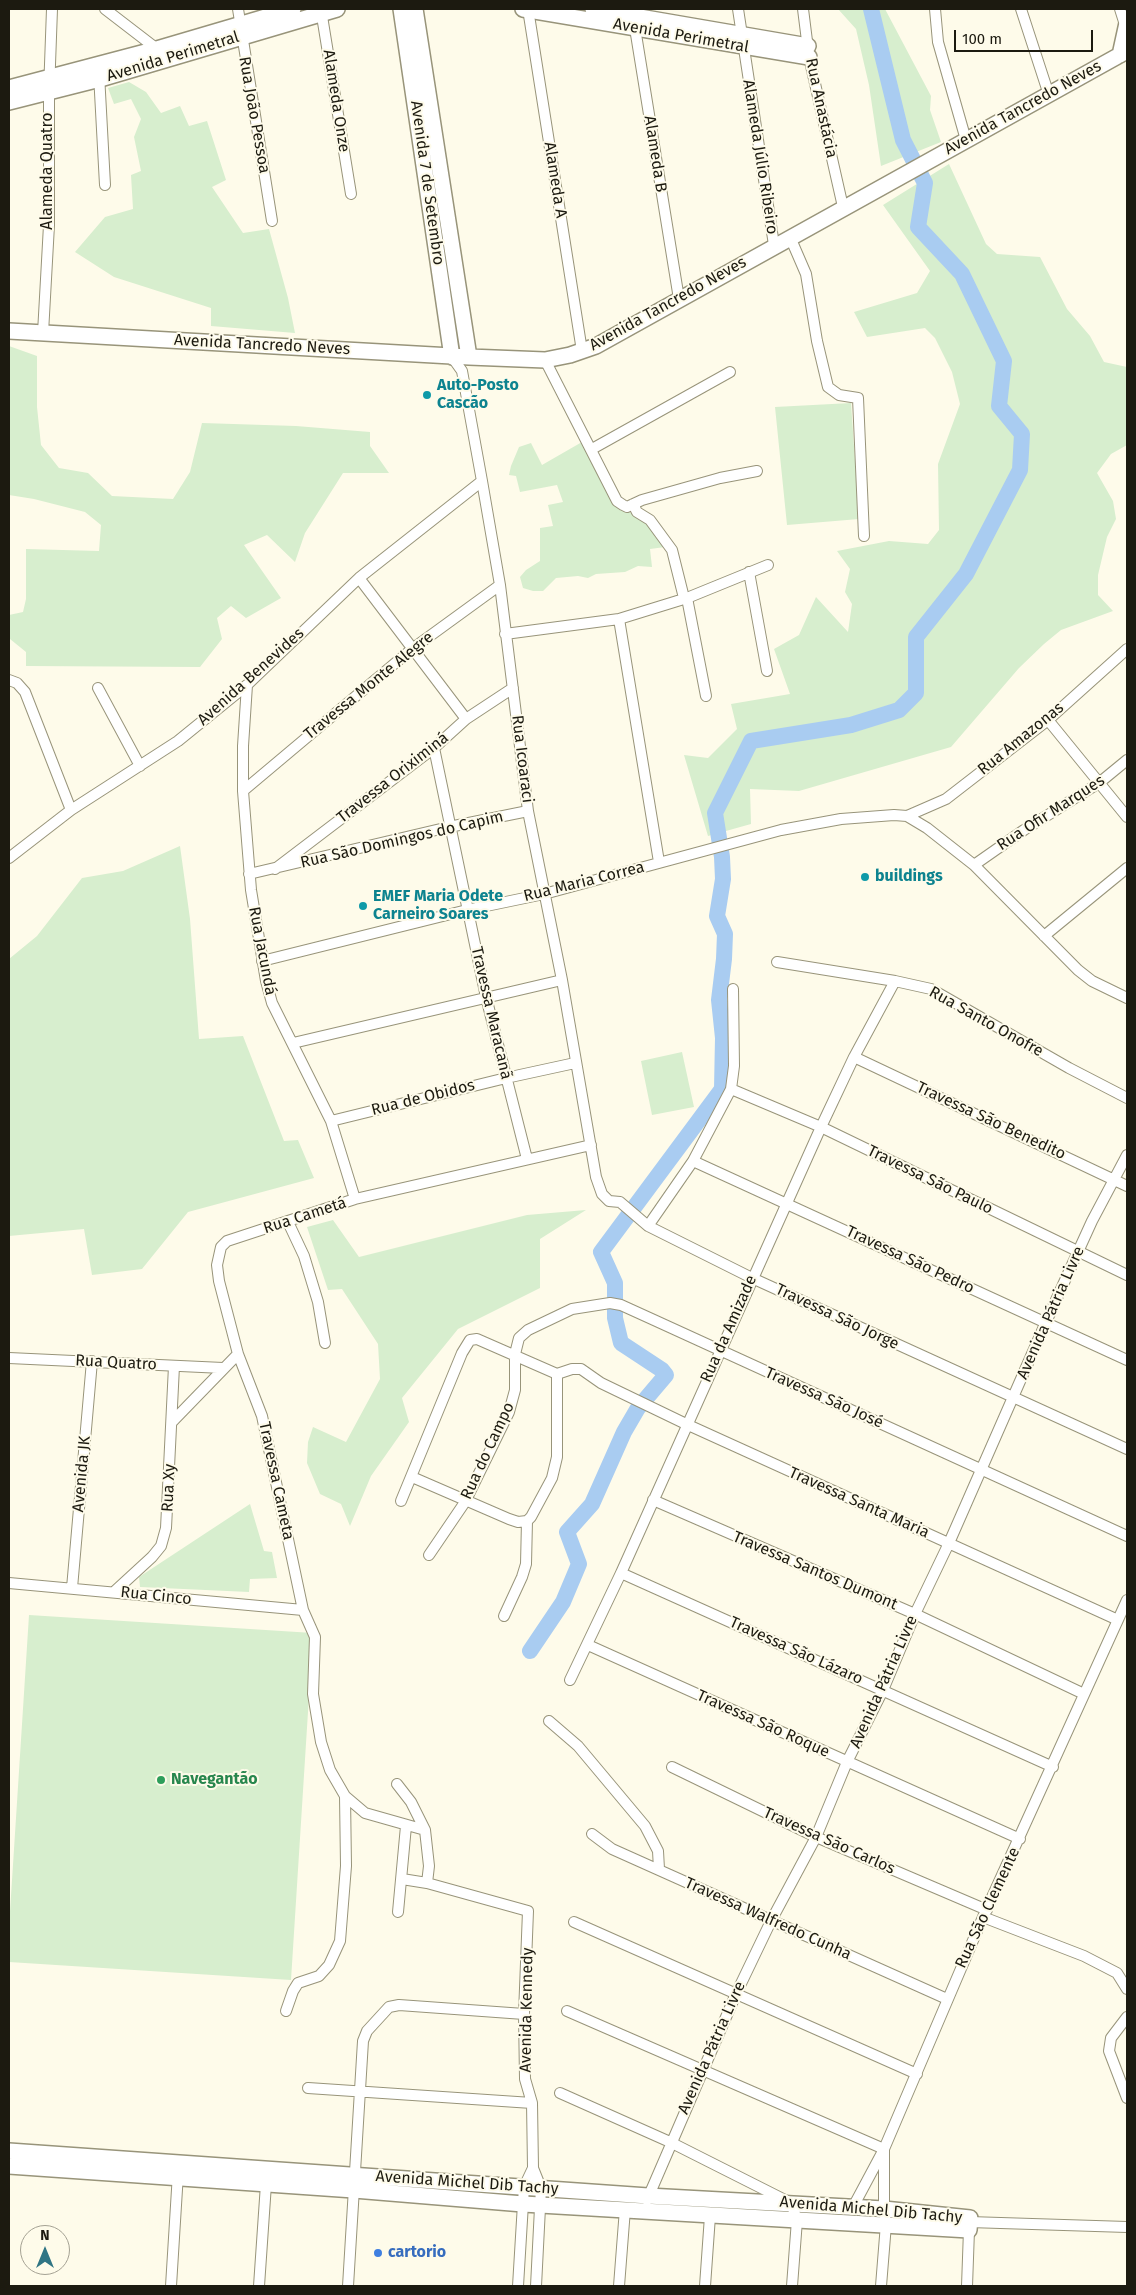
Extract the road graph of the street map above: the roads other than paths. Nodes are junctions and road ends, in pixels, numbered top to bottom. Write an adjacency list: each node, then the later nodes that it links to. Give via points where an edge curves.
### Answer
1 (52, 9): 25 (street, Alameda Quatro)
2 (105, 9): 19 (street)
3 (293, 9): 16 (street, Avenida Perimetral)
4 (337, 9): 14 (street, Avenida Perimetral)
5 (401, 9): 23 (street)
6 (415, 9): 23 (street)
7 (527, 9): 15 (street, Avenida Perimetral); 40 (street, Alameda A)
8 (593, 9): 15 (street, Avenida Perimetral)
9 (738, 9): 18 (street, Alameda Júlio Ribeiro)
10 (802, 9): 20 (street, Rua Anastácia)
11 (935, 9): 29 (street, via 938,42)
12 (1021, 9): 27 (street)
13 (1120, 9): 17 (street)
14 (321, 11): 16 (street, Avenida Perimetral); 32 (street, Alameda Onze)
15 (634, 17): 18 (street, Avenida Perimetral); 37 (street, Alameda B)
16 (240, 23): 19 (street, Avenida Perimetral); 22 (street, Avenida Perimetral); 34 (street, Rua João Pessoa)
17 (1127, 26): 21 (street)
18 (742, 41): 20 (street, Avenida Perimetral); 36 (street, Alameda Júlio Ribeiro)
19 (157, 49): 22 (street, Avenida Perimetral)
20 (809, 52): 33 (street, Rua Anastácia)
21 (1125, 57): 27 (street, Avenida Tancredo Neves, via 1105,63)
22 (131, 63): 24 (street, Avenida Perimetral)
23 (418, 67): 30 (street)
24 (99, 72): 25 (street, Avenida Perimetral); 31 (street)
25 (49, 85): 26 (street, Avenida Perimetral); 28 (street, Avenida Perimetral); 39 (street, Alameda Quatro, via 49,225)
26 (9, 88)
27 (1049, 95): 29 (street, Avenida Tancredo Neves)
28 (9, 102)
29 (966, 140): 33 (street, Avenida Tancredo Neves)
30 (434, 176): 41 (street, Avenida 7 de Setembro); 43 (street)
31 (105, 185)
32 (351, 194)
33 (843, 207): 35 (street, Avenida Tancredo Neves)
34 (272, 221)
35 (790, 236): 36 (street, Avenida Tancredo Neves); 49 (street, via 806,274 828,387 839,396 858,398 860,405)
36 (774, 245): 37 (street, Avenida Tancredo Neves)
37 (679, 299): 40 (street, Avenida Tancredo Neves)
38 (9, 331): 39 (street, Avenida Tancredo Neves)
39 (42, 333): 41 (street, Avenida Tancredo Neves)
40 (582, 351): 42 (street, Avenida Tancredo Neves)
41 (452, 357): 43 (street, Avenida Tancredo Neves)
42 (545, 360): 43 (street, Avenida Tancredo Neves); 45 (street)
43 (466, 364): 47 (street, Rua Icoaraci)
44 (730, 372): 45 (street)
45 (592, 449): 48 (street, via 617,501 627,507)
46 (757, 472): 48 (street, via 720,478)
47 (482, 481): 52 (street, Avenida Benevides); 53 (street, Rua Icoaraci)
48 (633, 504): 54 (street, via 637,512 655,526 672,550)
49 (864, 536)
50 (768, 565): 51 (street)
51 (749, 572): 54 (street); 59 (street)
52 (359, 578): 57 (street); 61 (street, Avenida Benevides)
53 (500, 585): 56 (street, Rua Icoaraci); 57 (street, Travessa Monte Alegre)
54 (685, 598): 55 (street); 64 (street)
55 (619, 619): 56 (street); 78 (street)
56 (505, 634): 63 (street, Rua Icoaraci)
57 (412, 649): 65 (street); 71 (street, Travessa Monte Alegre)
58 (1127, 649): 66 (street, Rua Amazonas)
59 (767, 671)
60 (9, 680): 72 (street, via 25,692)
61 (247, 685): 69 (street, Avenida Benevides, via 178,741); 71 (street, Rua Jacundá)
62 (98, 688): 69 (street)
63 (513, 688): 65 (street, Travessa Oriximiná); 73 (street, Rua Icoaraci)
64 (706, 696)
65 (466, 719): 67 (street, Travessa Oriximiná)
66 (1048, 720): 70 (street); 74 (street, Rua Amazonas, via 946,799)
67 (434, 748): 76 (street, Travessa Maracanã); 81 (street, Travessa Oriximiná)
68 (1127, 760): 70 (street, Rua Ofir Marques)
69 (140, 766): 72 (street, Avenida Benevides)
70 (1099, 783): 75 (street); 79 (street, Rua Ofir Marques)
71 (243, 791): 82 (street, Rua Jacundá)
72 (71, 810): 77 (street, Avenida Benevides)
73 (528, 811): 76 (street, Rua São Domingos do Capim); 83 (street, Rua Icoaraci)
74 (906, 816): 78 (street, Rua Maria Correa, via 841,819 781,830); 79 (street, via 927,828)
75 (1127, 817)
76 (449, 827): 81 (street, Rua São Domingos do Capim); 84 (street, Travessa Maracanã)
77 (9, 858)
78 (659, 862): 83 (street, Rua Maria Correa)
79 (974, 865): 85 (street)
80 (1127, 868): 85 (street)
81 (275, 869): 82 (street, Rua São Domingos do Capim)
82 (250, 874): 86 (street, Rua Jacundá)
83 (544, 894): 84 (street, Rua Maria Correa); 88 (street, Rua Icoaraci)
84 (467, 910): 86 (street, Rua Maria Correa); 91 (street, Travessa Maracanã)
85 (1044, 936): 92 (street, via 1092,981)
86 (262, 961): 93 (street, Rua Jacundá, via 272,1003)
87 (777, 962): 89 (street, Rua Santo Onofre)
88 (562, 980): 91 (street); 95 (street, Rua Icoaraci)
89 (895, 981): 94 (street, Rua da Amizade); 98 (street, Rua Santo Onofre, via 932,989)
90 (733, 989): 97 (street, via 734,1066)
91 (486, 997): 93 (street); 96 (street, Travessa Maracanã)
92 (1127, 998)
93 (294, 1044): 99 (street, Rua Jacundá)
94 (854, 1057): 100 (street, Rua da Amizade); 105 (street, Travessa São Benedito)
95 (575, 1063): 96 (street, Rua de Obidos); 101 (street, Rua Icoaraci)
96 (506, 1078): 99 (street, Rua de Obidos); 103 (street, Travessa Maracanã)
97 (731, 1089): 100 (street, Travessa São Paulo); 104 (street)
98 (1127, 1098)
99 (331, 1121): 107 (street, Rua Jacundá)
100 (821, 1127): 108 (street, Rua da Amizade); 111 (street, Travessa São Paulo)
101 (591, 1145): 103 (street, Rua Cametá); 110 (street, Travessa São Jorge, via 602,1194 609,1201 620,1202)
102 (1127, 1155): 105 (street, Avenida Pátria Livre)
103 (527, 1160): 107 (street, Rua Cametá)
104 (692, 1161): 108 (street, Travessa São Pedro); 110 (street)
105 (1114, 1180): 106 (street, Travessa São Benedito); 111 (street, Avenida Pátria Livre)
106 (1127, 1186)
107 (355, 1200): 109 (street, Rua Cametá)
108 (787, 1204): 113 (street, Rua da Amizade); 114 (street, Travessa São Pedro)
109 (288, 1222): 116 (street, via 304,1256 318,1302); 118 (street, Rua Cametá, via 227,1241 218,1255 219,1280)
110 (648, 1226): 113 (street, Travessa São Jorge)
111 (1079, 1252): 112 (street, Travessa São Paulo); 114 (street, Avenida Pátria Livre)
112 (1127, 1275)
113 (752, 1278): 117 (street, Rua da Amizade); 126 (street, Travessa São Jorge)
114 (1046, 1322): 121 (street, Travessa São Pedro); 126 (street, Avenida Pátria Livre)
115 (520, 1338): 117 (street, Travessa São José, via 528,1330 572,1309 616,1304); 119 (street, Rua do Campo)
116 (325, 1343)
117 (720, 1351): 128 (street, Rua da Amizade); 130 (street, Travessa São José)
118 (238, 1354): 124 (street); 144 (street, Travessa Cameta, via 262,1416)
119 (515, 1354): 125 (street); 131 (street, via 477,1339 470,1340); 134 (street, Rua do Campo, via 515,1390 509,1412)
120 (9, 1358): 122 (street, Rua Quatro)
121 (1127, 1360)
122 (92, 1361): 123 (street, Rua Quatro); 141 (street, Avenida JK)
123 (174, 1366): 124 (street, Rua Quatro); 127 (street, Rua Xy)
124 (223, 1368): 127 (street)
125 (557, 1374): 128 (street, Travessa Santa Maria, via 581,1369 601,1383); 135 (street, via 557,1457 552,1478)
126 (1014, 1398): 129 (street, Travessa São Jorge); 130 (street, Avenida Pátria Livre)
127 (172, 1422): 142 (street, Rua Xy, via 166,1528 161,1546)
128 (686, 1424): 132 (street, Rua da Amizade); 137 (street, Travessa Santa Maria)
129 (1127, 1449)
130 (982, 1469): 136 (street, Travessa São José); 137 (street, Avenida Pátria Livre)
131 (412, 1477): 133 (street); 134 (street)
132 (653, 1500): 139 (street, Rua da Amizade); 145 (street, Travessa Santos Dumont)
133 (401, 1501)
134 (465, 1502): 135 (street, via 518,1522); 138 (street, Rua do Campo)
135 (527, 1521): 146 (street, via 526,1564)
136 (1127, 1536)
137 (949, 1543): 145 (street, Avenida Pátria Livre); 147 (street, Travessa Santa Maria)
138 (428, 1555)
139 (621, 1573): 148 (street, Rua da Amizade); 150 (street, Travessa São Lázaro)
140 (9, 1583): 141 (street, Rua Cinco)
141 (72, 1588): 142 (street, Rua Cinco)
142 (115, 1592): 144 (street, Rua Cinco)
143 (1127, 1600): 147 (street, Rua São Clemente)
144 (304, 1610): 157 (street, Travessa Cameta, via 315,1637 313,1694 321,1742 330,1770)
145 (914, 1614): 150 (street, Avenida Pátria Livre); 151 (street, Travessa Santos Dumont)
146 (504, 1616)
147 (1118, 1620): 151 (street, Rua São Clemente)
148 (588, 1645): 149 (street, Rua da Amizade); 153 (street, Travessa São Roque)
149 (570, 1680)
150 (883, 1690): 153 (street, Avenida Pátria Livre); 155 (street, Travessa São Lázaro)
151 (1084, 1694): 155 (street, Rua São Clemente)
152 (549, 1721): 163 (street, via 578,1746 645,1826 658,1851)
153 (847, 1762): 161 (street, Avenida Pátria Livre); 162 (street, Travessa São Roque)
154 (672, 1767): 161 (street, Travessa São Carlos)
155 (1053, 1767): 162 (street, Rua São Clemente)
156 (397, 1784): 159 (street, via 411,1802)
157 (345, 1796): 158 (street, via 365,1813); 173 (street, via 346,1866 340,1941 329,1965 319,1976 298,1983)
158 (406, 1826): 159 (street); 164 (street)
159 (425, 1830): 165 (street)
160 (592, 1834): 163 (street, Travessa Walfredo Cunha, via 612,1849)
161 (816, 1837): 167 (street, Travessa São Carlos); 168 (street, Avenida Pátria Livre)
162 (1020, 1838): 167 (street, Rua São Clemente)
163 (659, 1869): 168 (street, Travessa Walfredo Cunha)
164 (402, 1878): 165 (street); 166 (street)
165 (427, 1883): 175 (street, Avenida Kennedy, via 528,1911)
166 (398, 1912)
167 (985, 1913): 170 (street, Travessa São Carlos, via 1117,1973); 172 (street, Rua São Clemente)
168 (771, 1921): 171 (street, Avenida Pátria Livre); 172 (street, Travessa Walfredo Cunha)
169 (574, 1922): 171 (street)
170 (1127, 1989)
171 (736, 1994): 177 (street, Avenida Pátria Livre); 178 (street)
172 (947, 1999): 178 (street, Rua São Clemente)
173 (286, 2011)
174 (567, 2011): 177 (street)
175 (524, 2014): 180 (street, via 399,2005 389,2007 367,2031 363,2041); 183 (street, Avenida Kennedy, via 526,2080)
176 (1127, 2018): 182 (street, via 1111,2038 1109,2051)
177 (702, 2070): 184 (street, Avenida Pátria Livre); 185 (street)
178 (917, 2074): 185 (street, Rua São Clemente)
179 (308, 2088): 180 (street)
180 (360, 2091): 183 (street); 190 (street)
181 (560, 2093): 184 (street)
182 (1127, 2098)
183 (532, 2103): 188 (street, Avenida Kennedy)
184 (670, 2142): 194 (street, Avenida Pátria Livre); 196 (street)
185 (884, 2149): 198 (street); 200 (street, Rua São Clemente)
186 (9, 2151): 189 (street, Avenida Michel Dib Tachy)
187 (9, 2166): 189 (street, Avenida Michel Dib Tachy)
188 (533, 2168): 192 (street, Avenida Kennedy); 193 (street, Avenida Kennedy)
189 (178, 2170): 190 (street, Avenida Michel Dib Tachy); 191 (street, Avenida Michel Dib Tachy); 206 (street)
190 (355, 2182): 191 (street, Avenida Michel Dib Tachy); 192 (street, Avenida Michel Dib Tachy); 195 (street, Avenida Michel Dib Tachy); 208 (street)
191 (266, 2184): 207 (street)
192 (524, 2187): 193 (street, Avenida Michel Dib Tachy); 195 (street, Avenida Kennedy)
193 (541, 2188): 194 (street, Avenida Michel Dib Tachy); 197 (street, Avenida Kennedy)
194 (645, 2203): 196 (street, Avenida Michel Dib Tachy); 199 (street, Avenida Michel Dib Tachy); 201 (street, Avenida Michel Dib Tachy)
195 (523, 2204): 197 (street, Avenida Michel Dib Tachy); 209 (street, Avenida Kennedy)
196 (791, 2204): 198 (street, Avenida Michel Dib Tachy); 202 (street)
197 (541, 2205): 199 (street, Avenida Michel Dib Tachy); 210 (street, Avenida Kennedy)
198 (853, 2207): 200 (street, Avenida Michel Dib Tachy)
199 (625, 2209): 211 (street)
200 (884, 2209): 203 (street, Rua São Clemente); 204 (street, Avenida Michel Dib Tachy, via 970,2218)
201 (710, 2216): 202 (street, Avenida Michel Dib Tachy); 212 (street)
202 (797, 2220): 203 (street, Avenida Michel Dib Tachy); 213 (street)
203 (886, 2224): 204 (street, Avenida Michel Dib Tachy); 214 (street, Rua São Clemente)
204 (969, 2226): 205 (street); 215 (street)
205 (1127, 2227)
206 (171, 2286)
207 (258, 2286)
208 (348, 2286)
209 (518, 2286)
210 (536, 2286)
211 (619, 2286)
212 (705, 2286)
213 (792, 2286)
214 (881, 2286)
215 (967, 2286)

